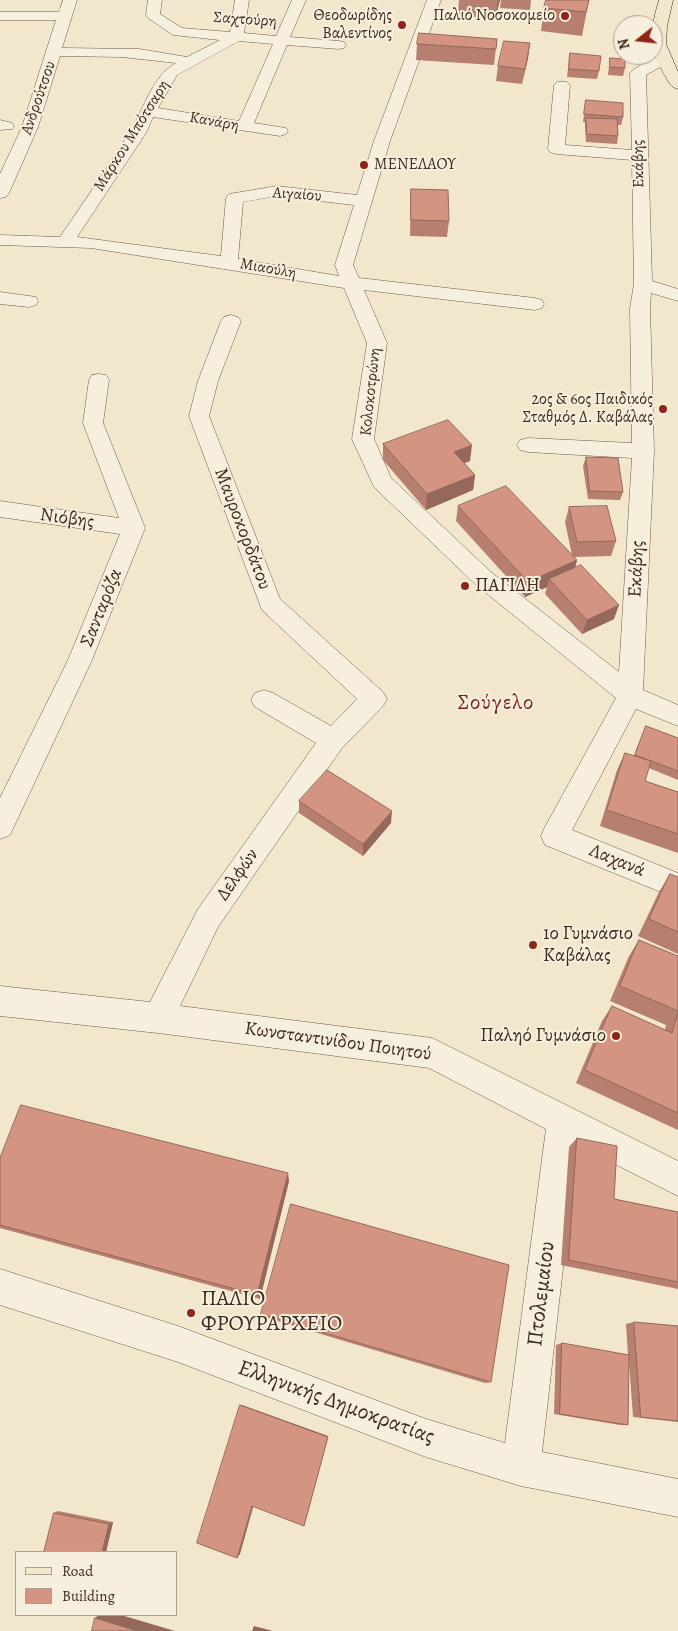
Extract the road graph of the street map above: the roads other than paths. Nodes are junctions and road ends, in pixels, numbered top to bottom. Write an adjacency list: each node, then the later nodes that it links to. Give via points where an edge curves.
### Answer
1 (70, 0): 9 (street, Ανδρούτσου)
2 (242, 0): 10 (street)
3 (299, 0): 11 (street)
4 (434, 0): 24 (street, Κολοκοτρώνη, via 382,141)
5 (666, 0): 7 (main road)
6 (154, 7): 10 (street, Σαχτούρη, via 178,32)
7 (662, 15)
8 (0, 16): 9 (street)
9 (66, 16): 13 (street, Ανδρούτσου)
10 (236, 37): 11 (street, Σαχτούρη); 14 (street, Μάρκου Μπότσαρη)
11 (282, 40): 12 (street, Σαχτούρη); 20 (street)
12 (339, 45)
13 (54, 52): 14 (street, via 140,53 166,55); 23 (street, Ανδρούτσου, via 30,127)
14 (189, 62): 19 (street, Μάρκου Μπότσαρη, via 171,72)
15 (663, 62): 17 (main road)
16 (653, 65): 22 (street, Εκάβης, via 638,73)
17 (678, 84)
18 (562, 85): 22 (street, via 556,149)
19 (148, 111): 20 (street, Κανάρη); 26 (street, Μάρκου Μπότσαρη, via 138,133)
20 (244, 127): 21 (street, Κανάρη)
21 (280, 131)
22 (639, 156): 29 (street, Εκάβης)
23 (0, 193)
24 (364, 201): 27 (street, Αιγαίου, via 277,191 235,198); 28 (street, Κολοκοτρώνη, via 344,265)
25 (0, 240): 26 (street, Μιαούλη)
26 (65, 242): 27 (street, Μιαούλη)
27 (229, 263): 28 (street, Μιαούλη)
28 (350, 283): 33 (street, Μιαούλη); 40 (street, Κολοκοτρώνη, via 377,343 363,439 382,482 483,578)
29 (643, 284): 30 (street); 37 (street, Εκάβης, via 640,308)
30 (678, 295)
31 (0, 298): 32 (street)
32 (28, 301)
33 (535, 304)
34 (231, 321): 41 (street, Μαυροκορδάτου, via 208,381 199,416 270,604)
35 (99, 380): 39 (street, via 93,423)
36 (528, 445): 37 (street)
37 (643, 451): 40 (street, Εκάβης)
38 (0, 509): 39 (street, Νιόβης)
39 (134, 528): 45 (street, Σανταρόζα, via 80,660)
40 (630, 695): 43 (street, Κολοκοτρώνη); 46 (street, Εκάβης)
41 (374, 699): 44 (street, Δελφών)
42 (264, 700): 44 (street)
43 (678, 716)
44 (334, 740): 49 (street, Δελφών, via 208,918)
45 (0, 827)
46 (555, 836): 47 (street, Λαχανά)
47 (678, 886)
48 (0, 1001): 49 (street, Κωνσταντινίδου Ποιητού)
49 (158, 1018): 50 (street, Κωνσταντινίδου Ποιητού, via 432,1052)
50 (563, 1121): 51 (street, Κωνσταντινίδου Ποιητού); 53 (street, Πτολεμαίου)
51 (678, 1180)
52 (0, 1287): 53 (street, Ελληνικής Δημοκρατίας, via 178,1344 426,1438)
53 (521, 1467): 54 (street, Ελληνικής Δημοκρατίας)
54 (678, 1498)

